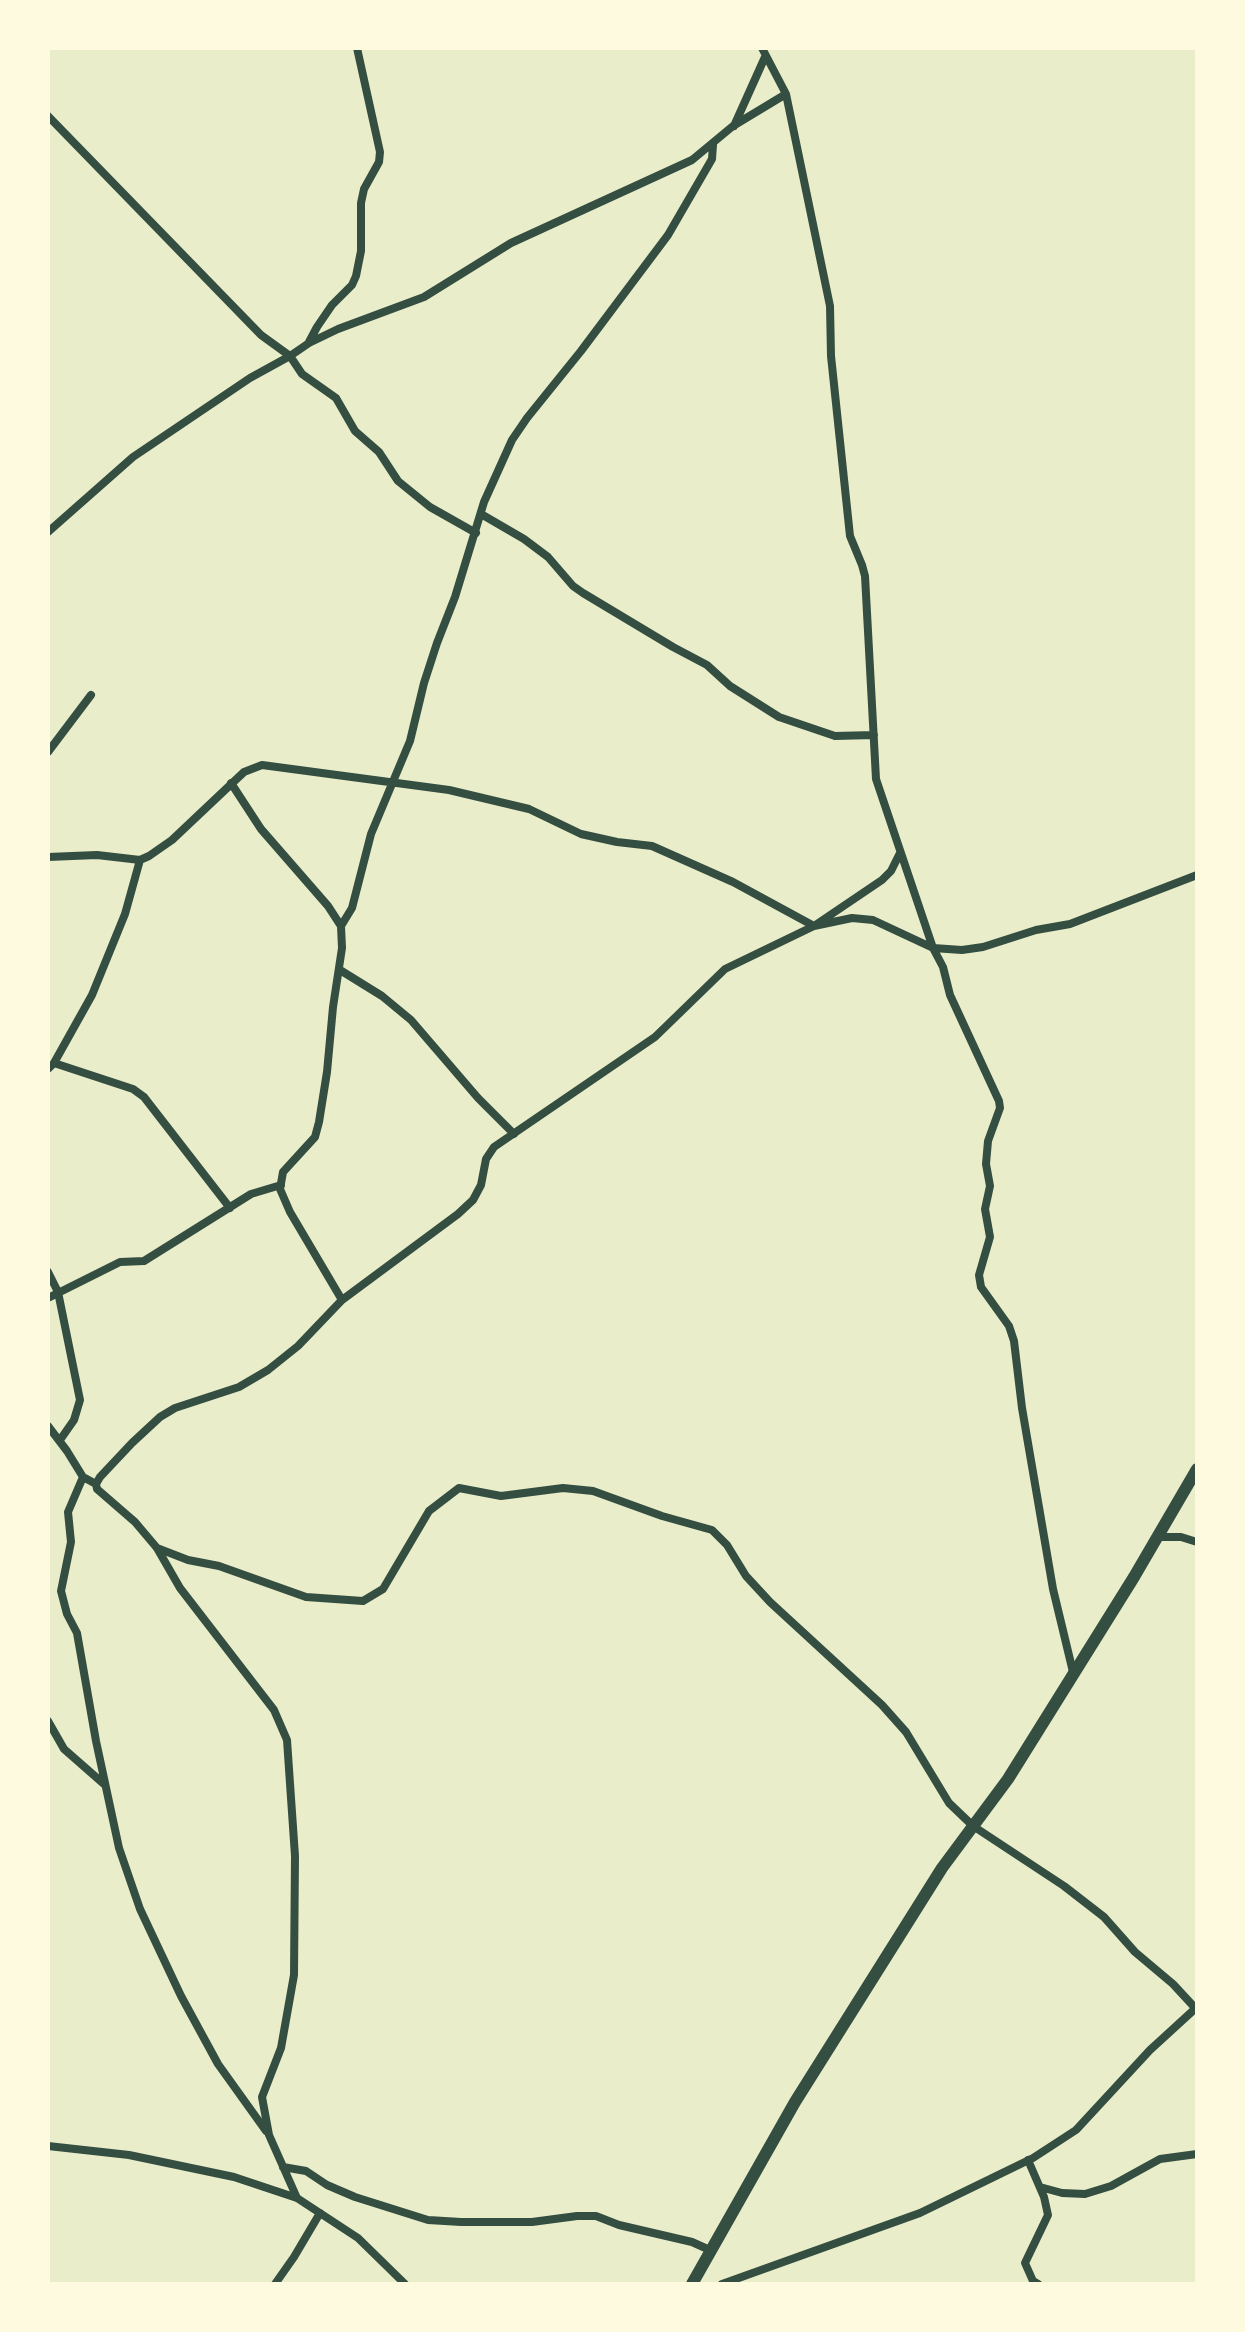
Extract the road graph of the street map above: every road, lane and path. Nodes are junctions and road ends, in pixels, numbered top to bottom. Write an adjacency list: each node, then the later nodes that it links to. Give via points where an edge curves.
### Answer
1 (357, 48): 7 (street, via 379,162 361,203 356,276)
2 (763, 52): 3 (street); 5 (street)
3 (786, 94): 5 (street); 13 (street, via 830,306 850,536 865,576)
4 (48, 116): 8 (street, via 261,335)
5 (733, 126): 6 (street)
6 (713, 145): 7 (street, via 692,160 511,243 424,297); 9 (street, via 712,159 668,235 512,440)
7 (309, 343): 8 (street)
8 (290, 356): 10 (street, via 133,457); 11 (street, via 302,374 336,398 355,431 379,452 398,481)
9 (481, 514): 11 (street); 13 (street, via 548,557 583,593 696,658 779,717 835,736)
10 (48, 532)
11 (476, 533): 16 (street)
12 (91, 695): 14 (street)
13 (874, 735): 17 (street, via 876,779)
14 (48, 752)
15 (231, 783): 16 (street, via 262,765); 19 (street, via 172,840); 21 (street, via 261,829)
16 (393, 783): 21 (street, via 371,834 352,908); 22 (street, via 496,800 581,834 652,846)
17 (900, 853): 22 (street, via 882,880); 23 (street)
18 (48, 857): 19 (street)
19 (140, 860): 25 (street, via 92,995)
20 (1197, 875): 23 (street, via 1070,924 983,947)
21 (341, 926): 24 (street)
22 (814, 926): 23 (street, via 852,918 873,920); 26 (street, via 725,969 655,1037)
23 (933, 948): 41 (street, via 999,1101 986,1168 990,1237 979,1275 1014,1341 1053,1589)
24 (340, 970): 26 (street, via 411,1020); 27 (street, via 315,1137 283,1172)
25 (51, 1066): 28 (street, via 133,1089 144,1097)
26 (514, 1134): 32 (street, via 486,1159 473,1200)
27 (281, 1185): 28 (street, via 251,1194); 32 (street, via 290,1212)
28 (230, 1208): 30 (street, via 144,1261 120,1262)
29 (48, 1272): 30 (street)
30 (58, 1292): 31 (street); 34 (street, via 80,1400)
31 (48, 1298)
32 (342, 1300): 37 (street, via 268,1370 239,1387 160,1417)
33 (48, 1426): 34 (street)
34 (60, 1440): 36 (street)
35 (1197, 1469): 38 (street)
36 (83, 1477): 37 (street); 43 (street, via 68,1512 71,1542 61,1591 77,1633)
37 (96, 1484): 40 (street)
38 (1156, 1537): 39 (street); 41 (street)
39 (1197, 1542)
40 (157, 1548): 44 (street, via 306,1597 363,1601 383,1589 429,1511 459,1488 501,1496 563,1488 593,1491 712,1530 770,1602 906,1732 949,1803); 46 (street, via 180,1588 274,1710 287,1740 295,1856 294,1975 281,2048 262,2097)
41 (1073, 1672): 44 (street)
42 (48, 1721): 43 (street, via 64,1749)
43 (105, 1786): 46 (street, via 119,1848 146,1922 218,2064)
44 (973, 1826): 45 (street, via 1104,1917); 54 (street, via 795,2102)
45 (1196, 2009): 49 (street, via 1076,2130)
46 (269, 2135): 50 (street)
47 (48, 2146): 52 (street, via 129,2155)
48 (1197, 2154): 51 (street, via 1160,2159 1085,2194)
49 (1028, 2160): 51 (street); 58 (street, via 920,2213)
50 (283, 2167): 52 (street); 54 (street, via 306,2171 355,2197 428,2220 532,2222 596,2216)
51 (1040, 2187): 59 (street, via 1048,2215 1025,2263)
52 (297, 2198): 53 (street)
53 (320, 2213): 55 (street); 56 (street, via 358,2238)
54 (712, 2251): 57 (street)
55 (275, 2284)
56 (405, 2284)
57 (692, 2284)
58 (722, 2284)
59 (1038, 2284)

